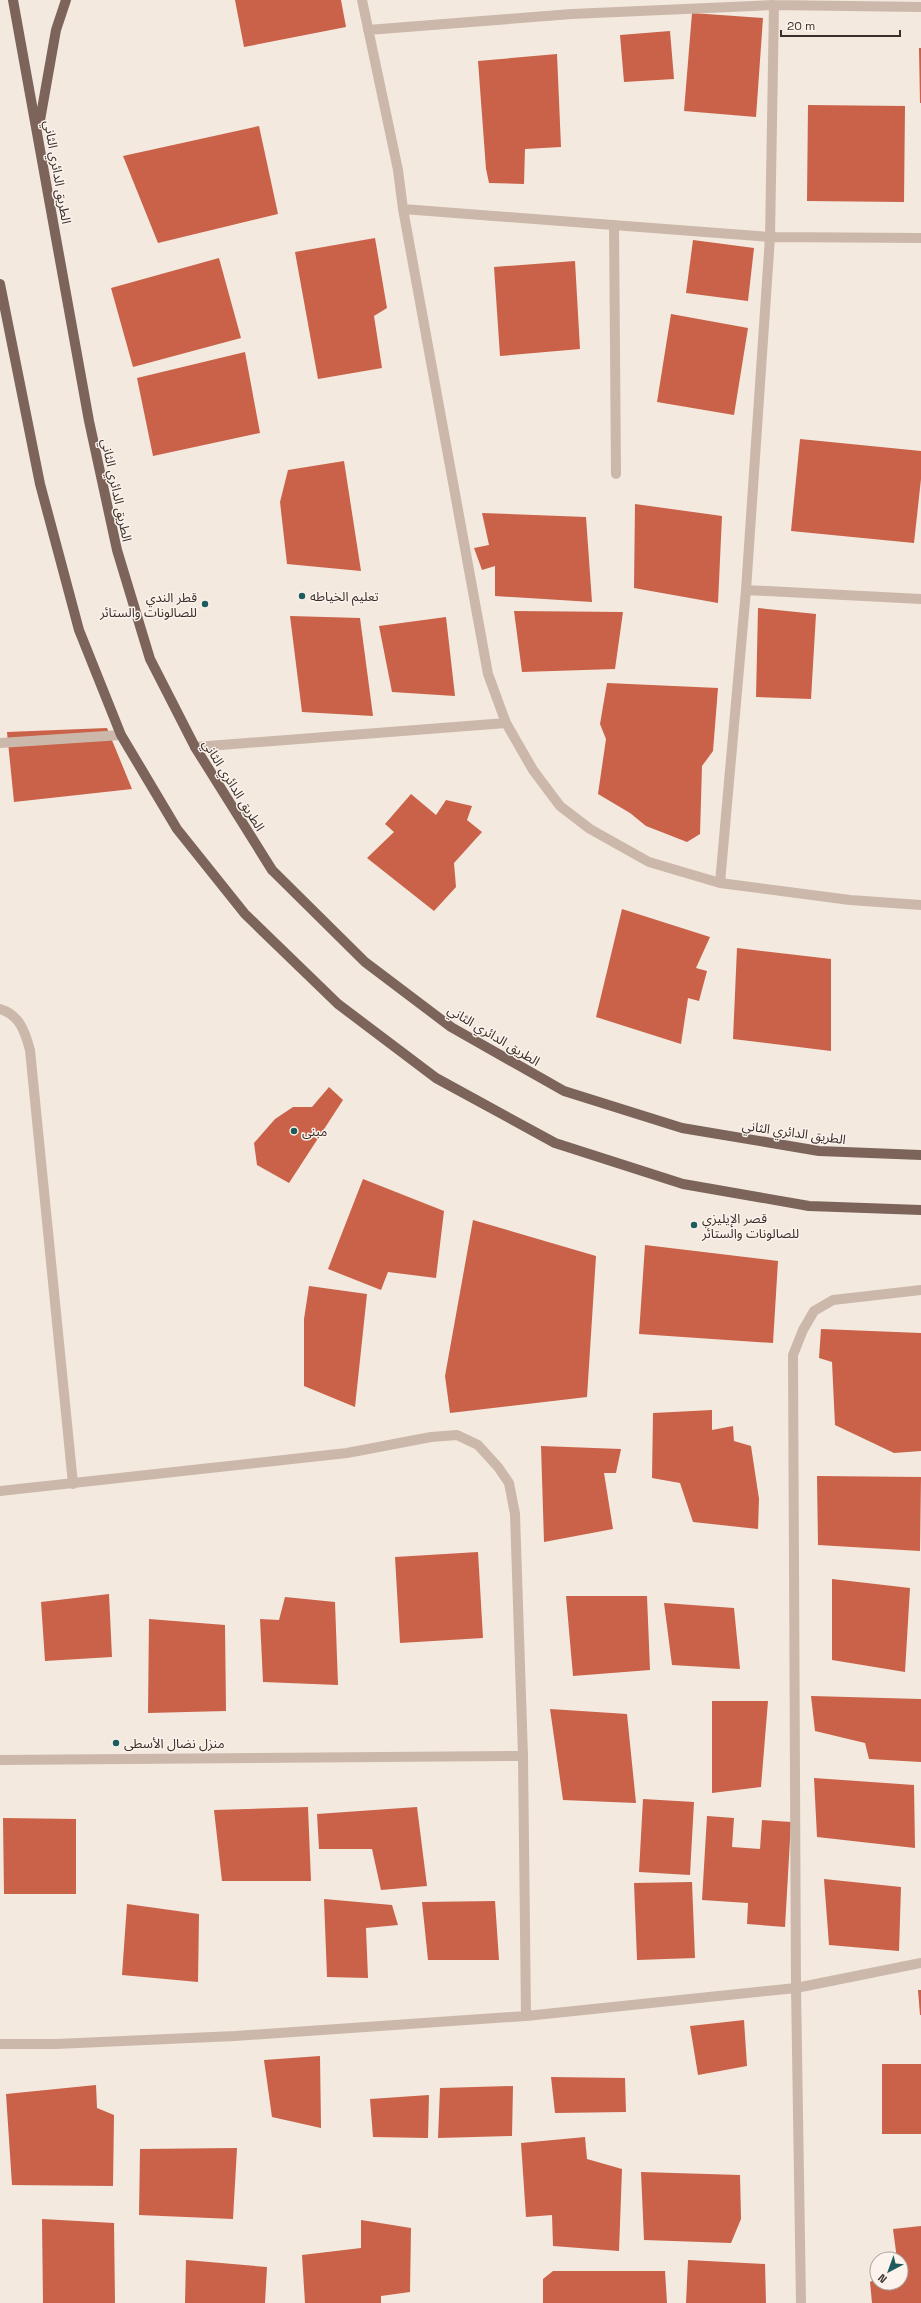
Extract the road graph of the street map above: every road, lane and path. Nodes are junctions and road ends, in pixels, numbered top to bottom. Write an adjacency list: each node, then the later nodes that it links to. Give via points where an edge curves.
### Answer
1 (13, 0): 7 (main road, الطريق الدائري الثاني)
2 (66, 0): 7 (main road, via 56,30)
3 (362, 0): 6 (street)
4 (774, 5): 5 (street); 6 (street, via 572,14); 10 (street)
5 (921, 7)
6 (368, 30): 8 (street, via 398,170)
7 (38, 132): 19 (main road, الطريق الدائري الثاني, via 89,421 117,550 150,659)
8 (403, 209): 9 (street); 16 (street, via 488,674)
9 (614, 225): 10 (street); 13 (street)
10 (770, 237): 11 (street); 14 (street)
11 (921, 238)
12 (0, 284): 17 (main road, via 40,484 79,630)
13 (616, 474)
14 (746, 590): 15 (street); 20 (street)
15 (921, 599)
16 (506, 723): 19 (street); 20 (street, via 533,770 560,806 590,829 649,862)
17 (121, 735): 18 (street); 24 (main road, via 177,829 245,914 338,1004 436,1078 556,1143 683,1184 809,1206)
18 (0, 743)
19 (195, 747): 23 (main road, الطريق الدائري الثاني, via 272,870 365,962 450,1027 564,1091 682,1128 819,1151)
20 (720, 883): 21 (street, via 850,900)
21 (921, 905)
22 (0, 1009): 26 (street, via 11,1013 25,1030 30,1050)
23 (921, 1155)
24 (921, 1210)
25 (921, 1290): 31 (street, via 833,1300 814,1312 793,1355)
26 (73, 1484): 27 (street); 28 (street, via 347,1453 431,1437 457,1435 478,1445 498,1466 509,1483 515,1514)
27 (0, 1491)
28 (523, 1756): 29 (street); 32 (street)
29 (0, 1760)
30 (921, 1963): 31 (street)
31 (796, 1988): 32 (street); 34 (street)
32 (526, 2016): 33 (street, via 235,2036)
33 (0, 2044)
34 (801, 2303)

